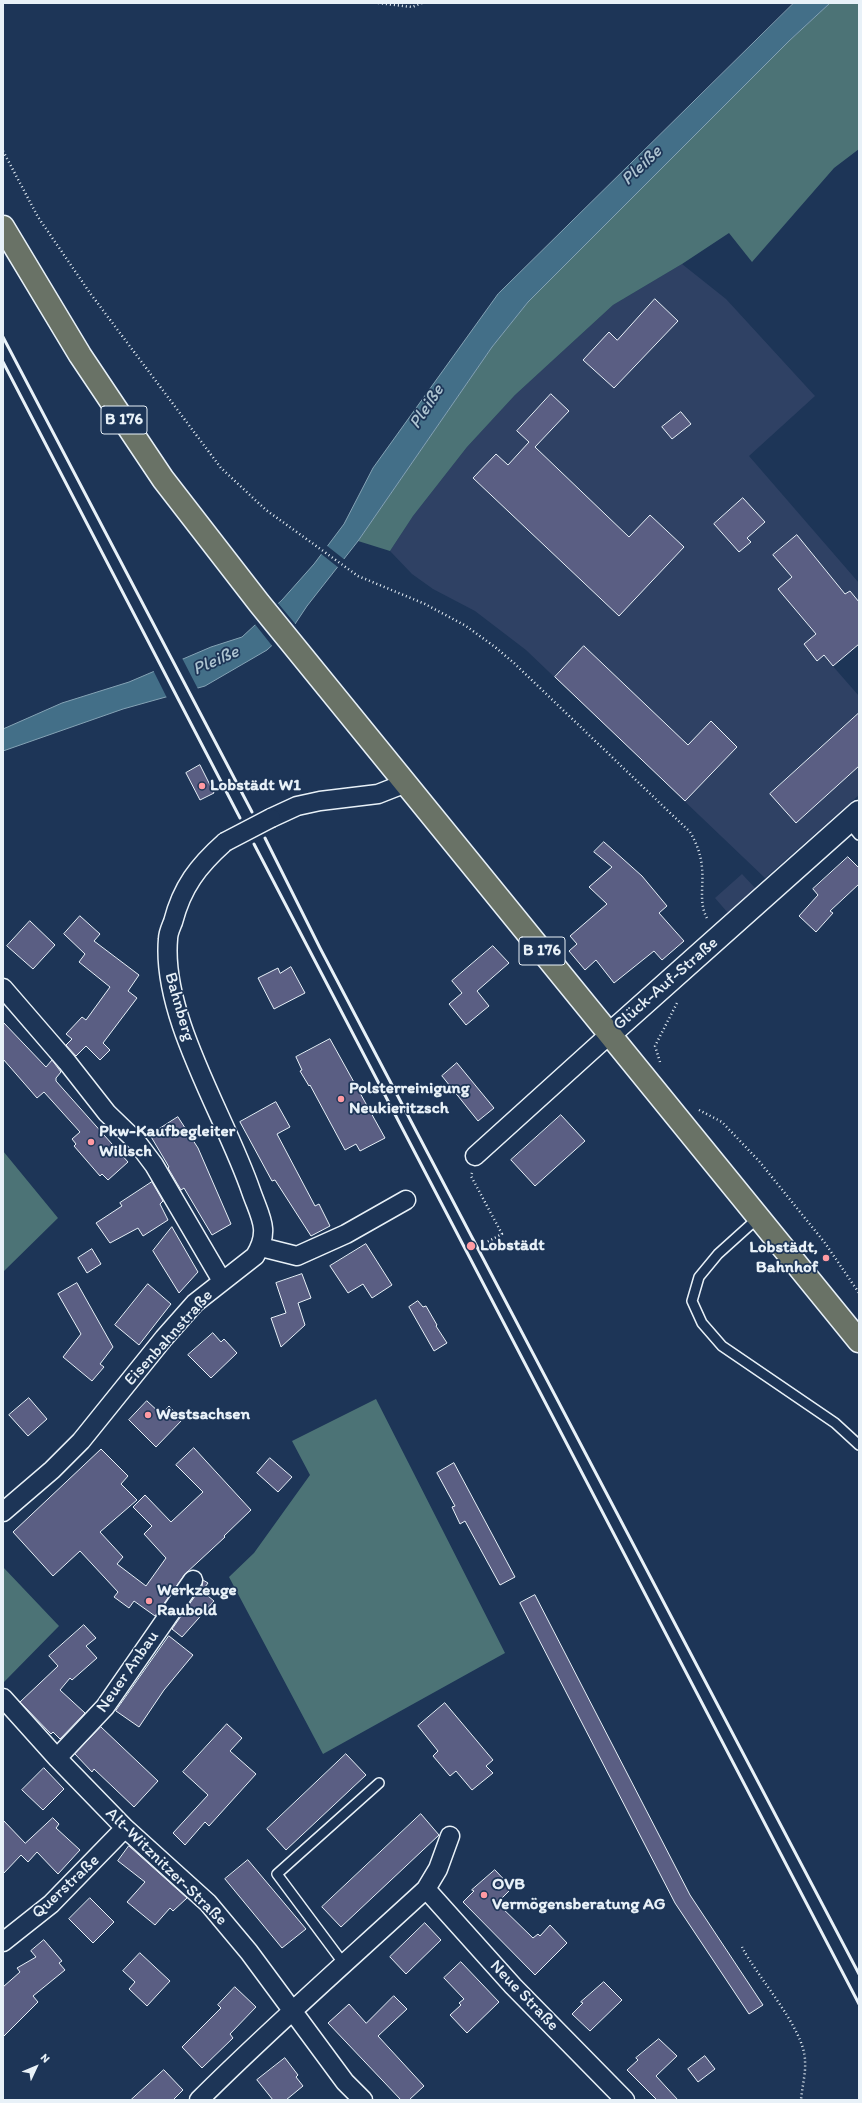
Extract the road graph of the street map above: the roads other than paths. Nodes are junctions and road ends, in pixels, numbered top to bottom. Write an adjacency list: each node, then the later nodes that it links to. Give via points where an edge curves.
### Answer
1 (3, 227): 2 (main road, B 176, via 80,355 163,478 293,646)
2 (406, 783): 5 (main road, B 176); 9 (street, Bahnberg, bridge, via 378,794 297,806 225,842 204,861 177,904 168,938 168,972 179,1014 197,1064 249,1183 260,1215 265,1233)
3 (855, 823): 5 (main road, Glück-Auf-Straße, via 719,937)
4 (3, 988): 10 (street, via 107,1113 136,1142 154,1165)
5 (610, 1034): 6 (street, Glück-Auf-Straße); 8 (main road, B 176)
6 (474, 1163)
7 (406, 1200): 9 (street, via 346,1234 297,1256)
8 (759, 1217): 11 (main road, B 176); 12 (lane, via 718,1254 699,1277 692,1300 702,1323 722,1346 835,1423)
9 (261, 1247): 10 (street, Eisenbahnstraße, via 255,1256)
10 (222, 1281): 13 (street, Eisenbahnstraße, via 195,1304 164,1338 81,1441)
11 (859, 1341)
12 (859, 1445)
13 (3, 1512)
14 (193, 1580): 16 (street, Neuer Anbau, via 105,1707)
15 (3, 1698): 16 (street, Alt-Witznitzer-Straße)
16 (57, 1758): 18 (street, Alt-Witznitzer-Straße)
17 (379, 1783): 22 (lane, via 277,1874)
18 (125, 1828): 21 (street, Querstraße, via 51,1904); 23 (street, Alt-Witznitzer-Straße, via 208,1903 249,1952)
19 (450, 1836): 20 (street, via 438,1868)
20 (426, 1889): 22 (street); 26 (street, Neue Straße, via 513,1986)
21 (3, 1942)
22 (344, 1964): 23 (street)
23 (292, 2012): 24 (street); 25 (street, Alt-Witznitzer-Straße, via 345,2082)
24 (199, 2100)
25 (363, 2100)
26 (625, 2100)

